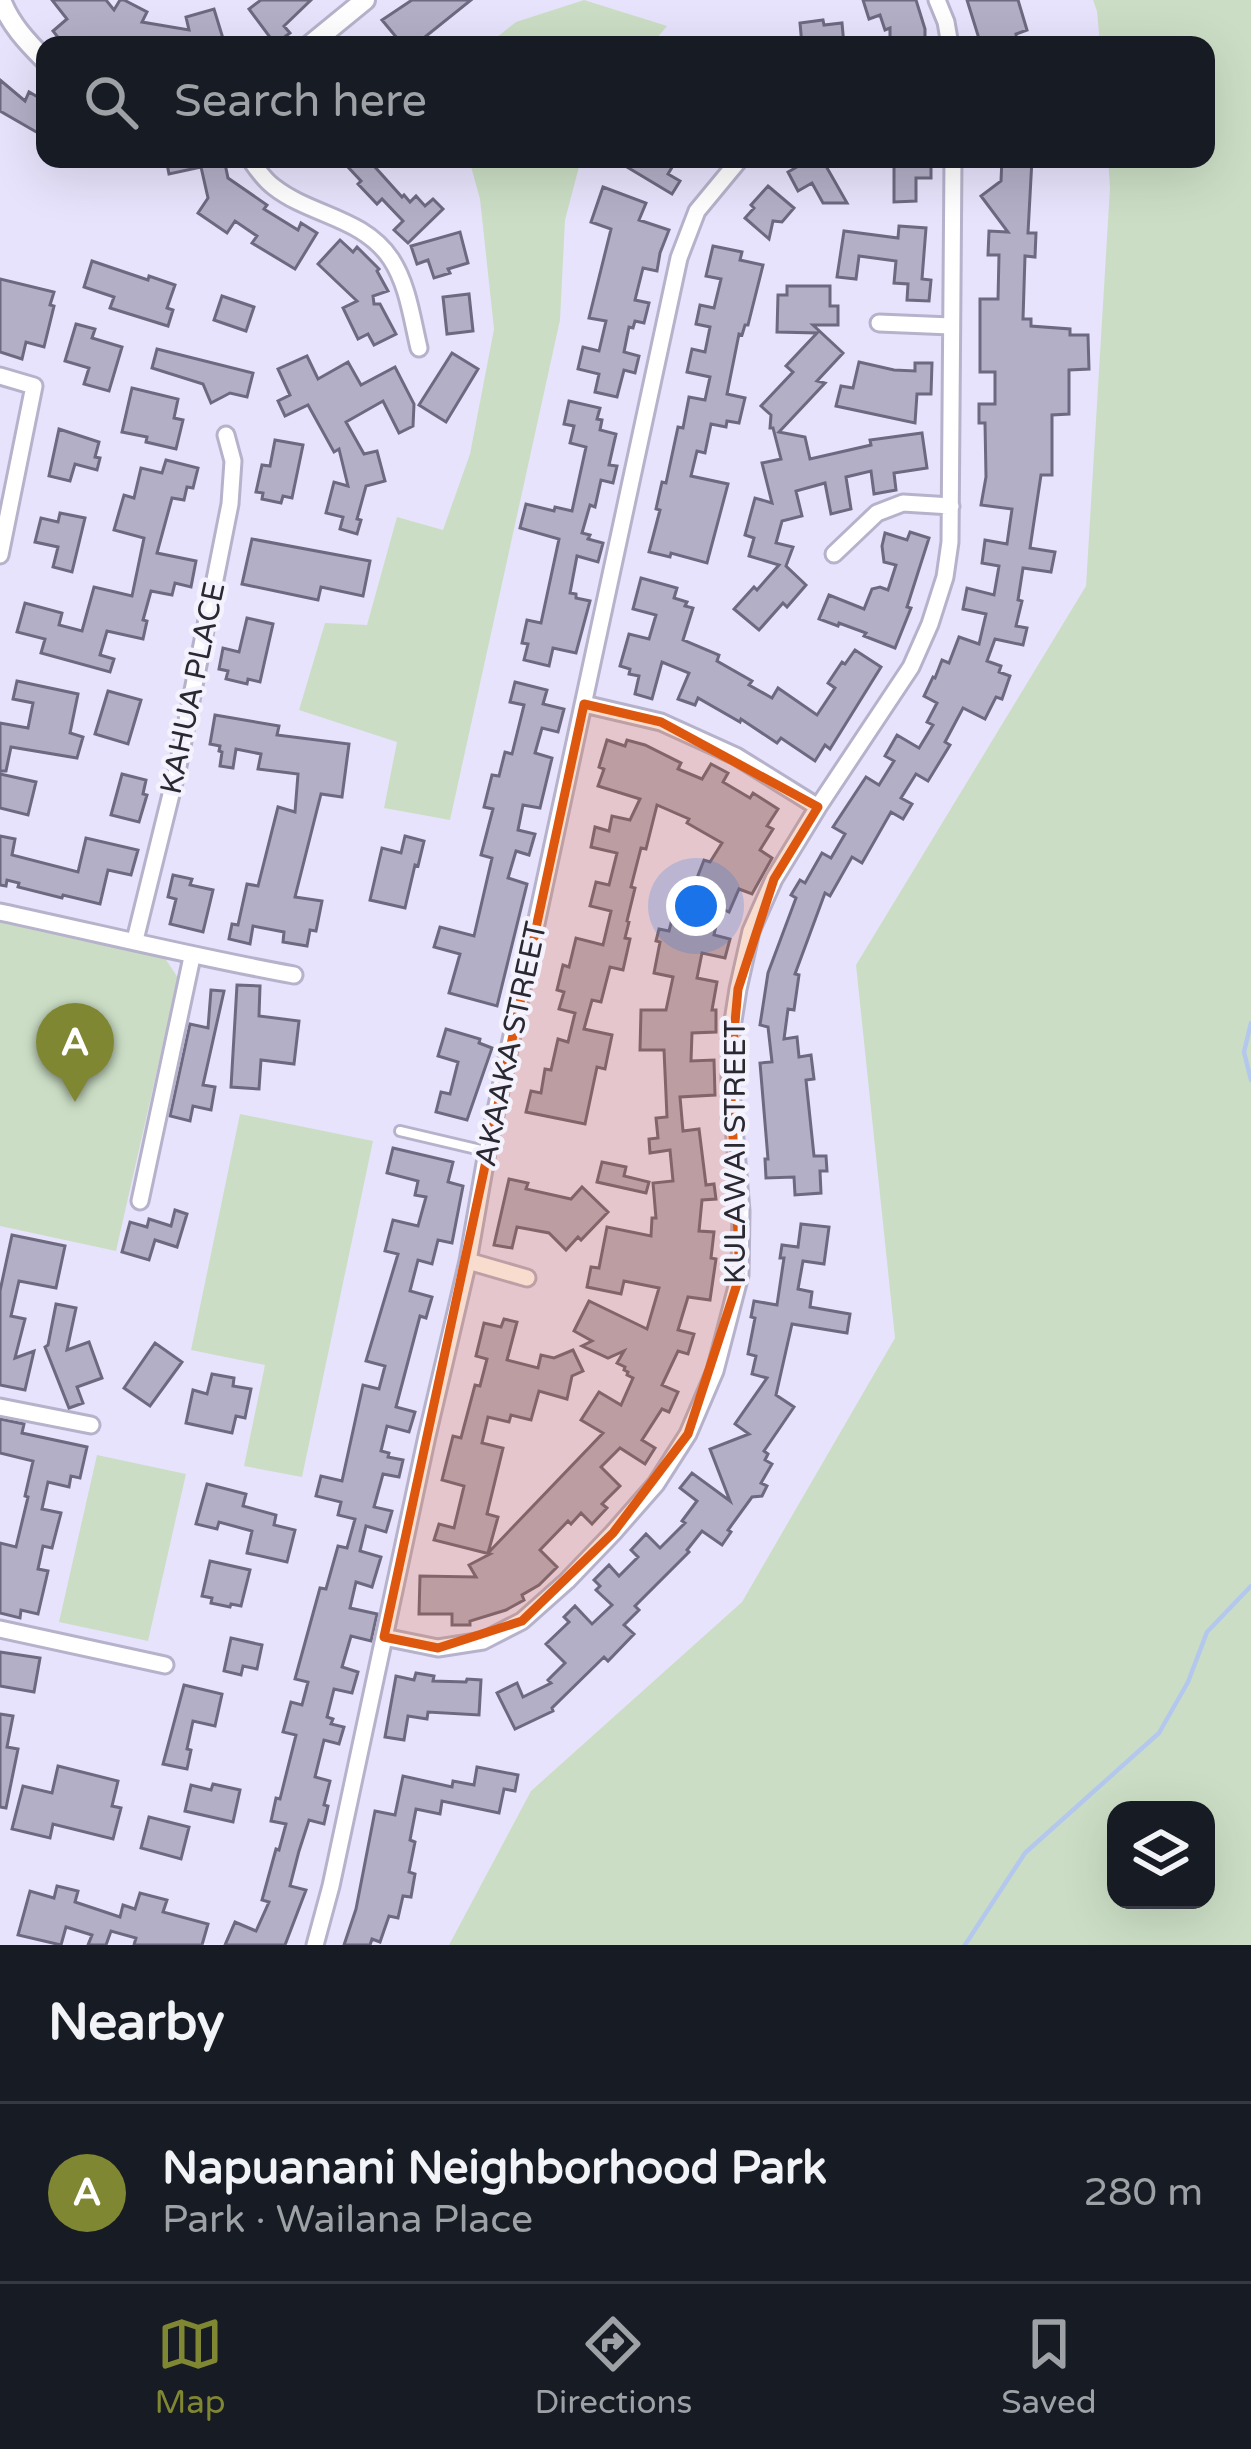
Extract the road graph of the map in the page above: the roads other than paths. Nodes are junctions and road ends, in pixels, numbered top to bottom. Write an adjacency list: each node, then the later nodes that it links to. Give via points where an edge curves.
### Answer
1 (1, 0): 6 (street)
2 (364, 0): 4 (street)
3 (937, 0): 5 (street)
4 (321, 36)
5 (948, 36)
6 (36, 51)
7 (257, 168): 12 (street, via 272,186 375,241 403,284)
8 (732, 168): 18 (street, AKAAKA STREET, via 697,212 679,258)
9 (953, 168): 11 (street, KULAWAI STREET)
10 (879, 322): 11 (street)
11 (951, 326): 15 (street, KULAWAI STREET)
12 (419, 348)
13 (0, 376): 17 (street, via 34,386)
14 (226, 435): 21 (street, KAHUA PLACE, via 230,504)
15 (951, 506): 16 (street, via 903,503 878,512); 19 (street, KULAWAI STREET, via 945,577 930,624 911,667)
16 (834, 554)
17 (0, 556)
18 (584, 704): 19 (street, via 661,722); 25 (street, AKAAKA STREET)
19 (818, 807): 32 (street, KULAWAI STREET, via 766,896 737,989 730,1078 740,1275 716,1371 688,1434 614,1533 522,1622 483,1642 438,1648)
20 (0, 912): 21 (street)
21 (135, 940): 22 (street)
22 (192, 957): 23 (street); 26 (street)
23 (294, 975)
24 (400, 1131): 25 (lane)
25 (487, 1151): 27 (street, AKAAKA STREET)
26 (140, 1202)
27 (468, 1262): 28 (street); 32 (street, AKAAKA STREET)
28 (527, 1278)
29 (0, 1407): 30 (street)
30 (91, 1425)
31 (0, 1629): 33 (street)
32 (384, 1637): 34 (street, AKAAKA STREET)
33 (165, 1665)
34 (315, 1945)

